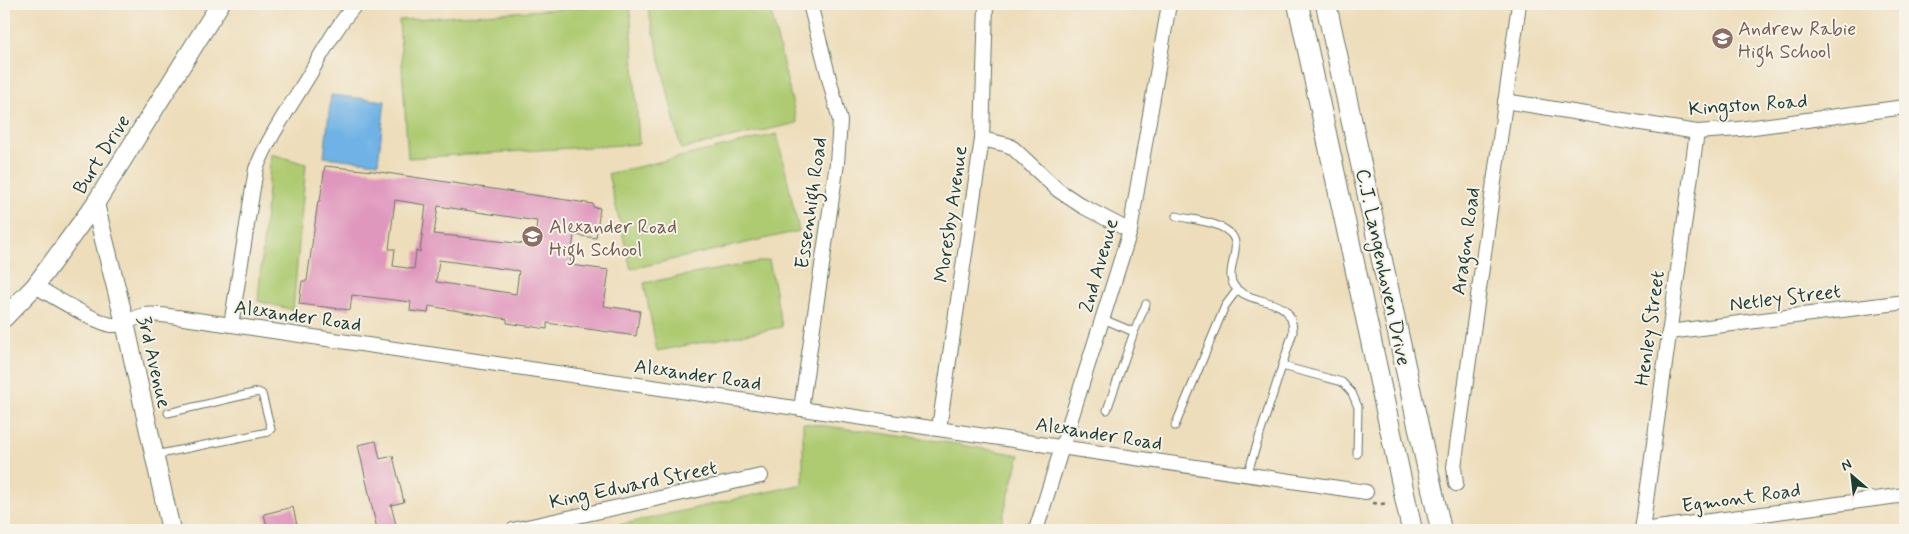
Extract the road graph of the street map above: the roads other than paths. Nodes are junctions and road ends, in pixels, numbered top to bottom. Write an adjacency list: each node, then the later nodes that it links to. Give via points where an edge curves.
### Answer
1 (220, 4): 13 (street, Burt Drive)
2 (356, 4): 23 (street, via 263,150 256,169)
3 (810, 4): 27 (street, Essenhigh Road, via 840,121)
4 (986, 4): 12 (street, Moresby Avenue)
5 (1168, 4): 15 (street, 2nd Avenue)
6 (1298, 4): 43 (main road, C.J. Langenhoven Drive)
7 (1326, 4): 44 (main road, C.J. Langenhoven Drive)
8 (1519, 4): 9 (street, Aragon Road)
9 (1505, 101): 11 (street, Kingston Road); 37 (street, Aragon Road, via 1454,467)
10 (1905, 107): 11 (street, Kingston Road)
11 (1697, 132): 25 (street, Henley Street)
12 (982, 139): 15 (street, via 1008,145 1058,190); 31 (street, Moresby Avenue)
13 (95, 204): 16 (street, Burt Drive); 22 (street, 3rd Avenue)
14 (1176, 216): 17 (lane, via 1217,226 1231,234 1235,243 1229,276)
15 (1130, 231): 21 (street, 2nd Avenue)
16 (35, 286): 20 (street, Burt Drive); 22 (street, Alexander Road, via 105,323)
17 (1237, 290): 26 (lane, via 1276,304 1293,321 1293,332); 30 (lane, via 1225,306)
18 (1905, 302): 25 (street, Netley Street)
19 (1146, 304): 24 (lane)
20 (4, 318)
21 (1103, 319): 24 (lane); 32 (street, 2nd Avenue)
22 (125, 323): 23 (street, Alexander Road, via 154,314); 34 (street, 3rd Avenue)
23 (231, 325): 27 (street, Alexander Road)
24 (1134, 332): 28 (lane)
25 (1669, 332): 45 (street, Henley Street)
26 (1282, 366): 33 (lane, via 1342,382 1352,393 1358,407); 35 (lane)
27 (801, 409): 31 (street, Alexander Road)
28 (1107, 410)
29 (168, 413): 34 (lane, via 258,392 262,394 271,429)
30 (1175, 426)
31 (939, 428): 32 (street, Alexander Road)
32 (1062, 448): 35 (street, Alexander Road); 42 (street, 2nd Avenue)
33 (1357, 454)
34 (154, 455): 40 (street, 3rd Avenue)
35 (1247, 475): 38 (street, Alexander Road)
36 (762, 476): 41 (street, King Edward Street)
37 (1456, 484)
38 (1366, 492)
39 (1905, 495): 45 (street, Egmont Road)
40 (171, 530)
41 (513, 530)
42 (1036, 530)
43 (1412, 530)
44 (1441, 530)
45 (1642, 530)

